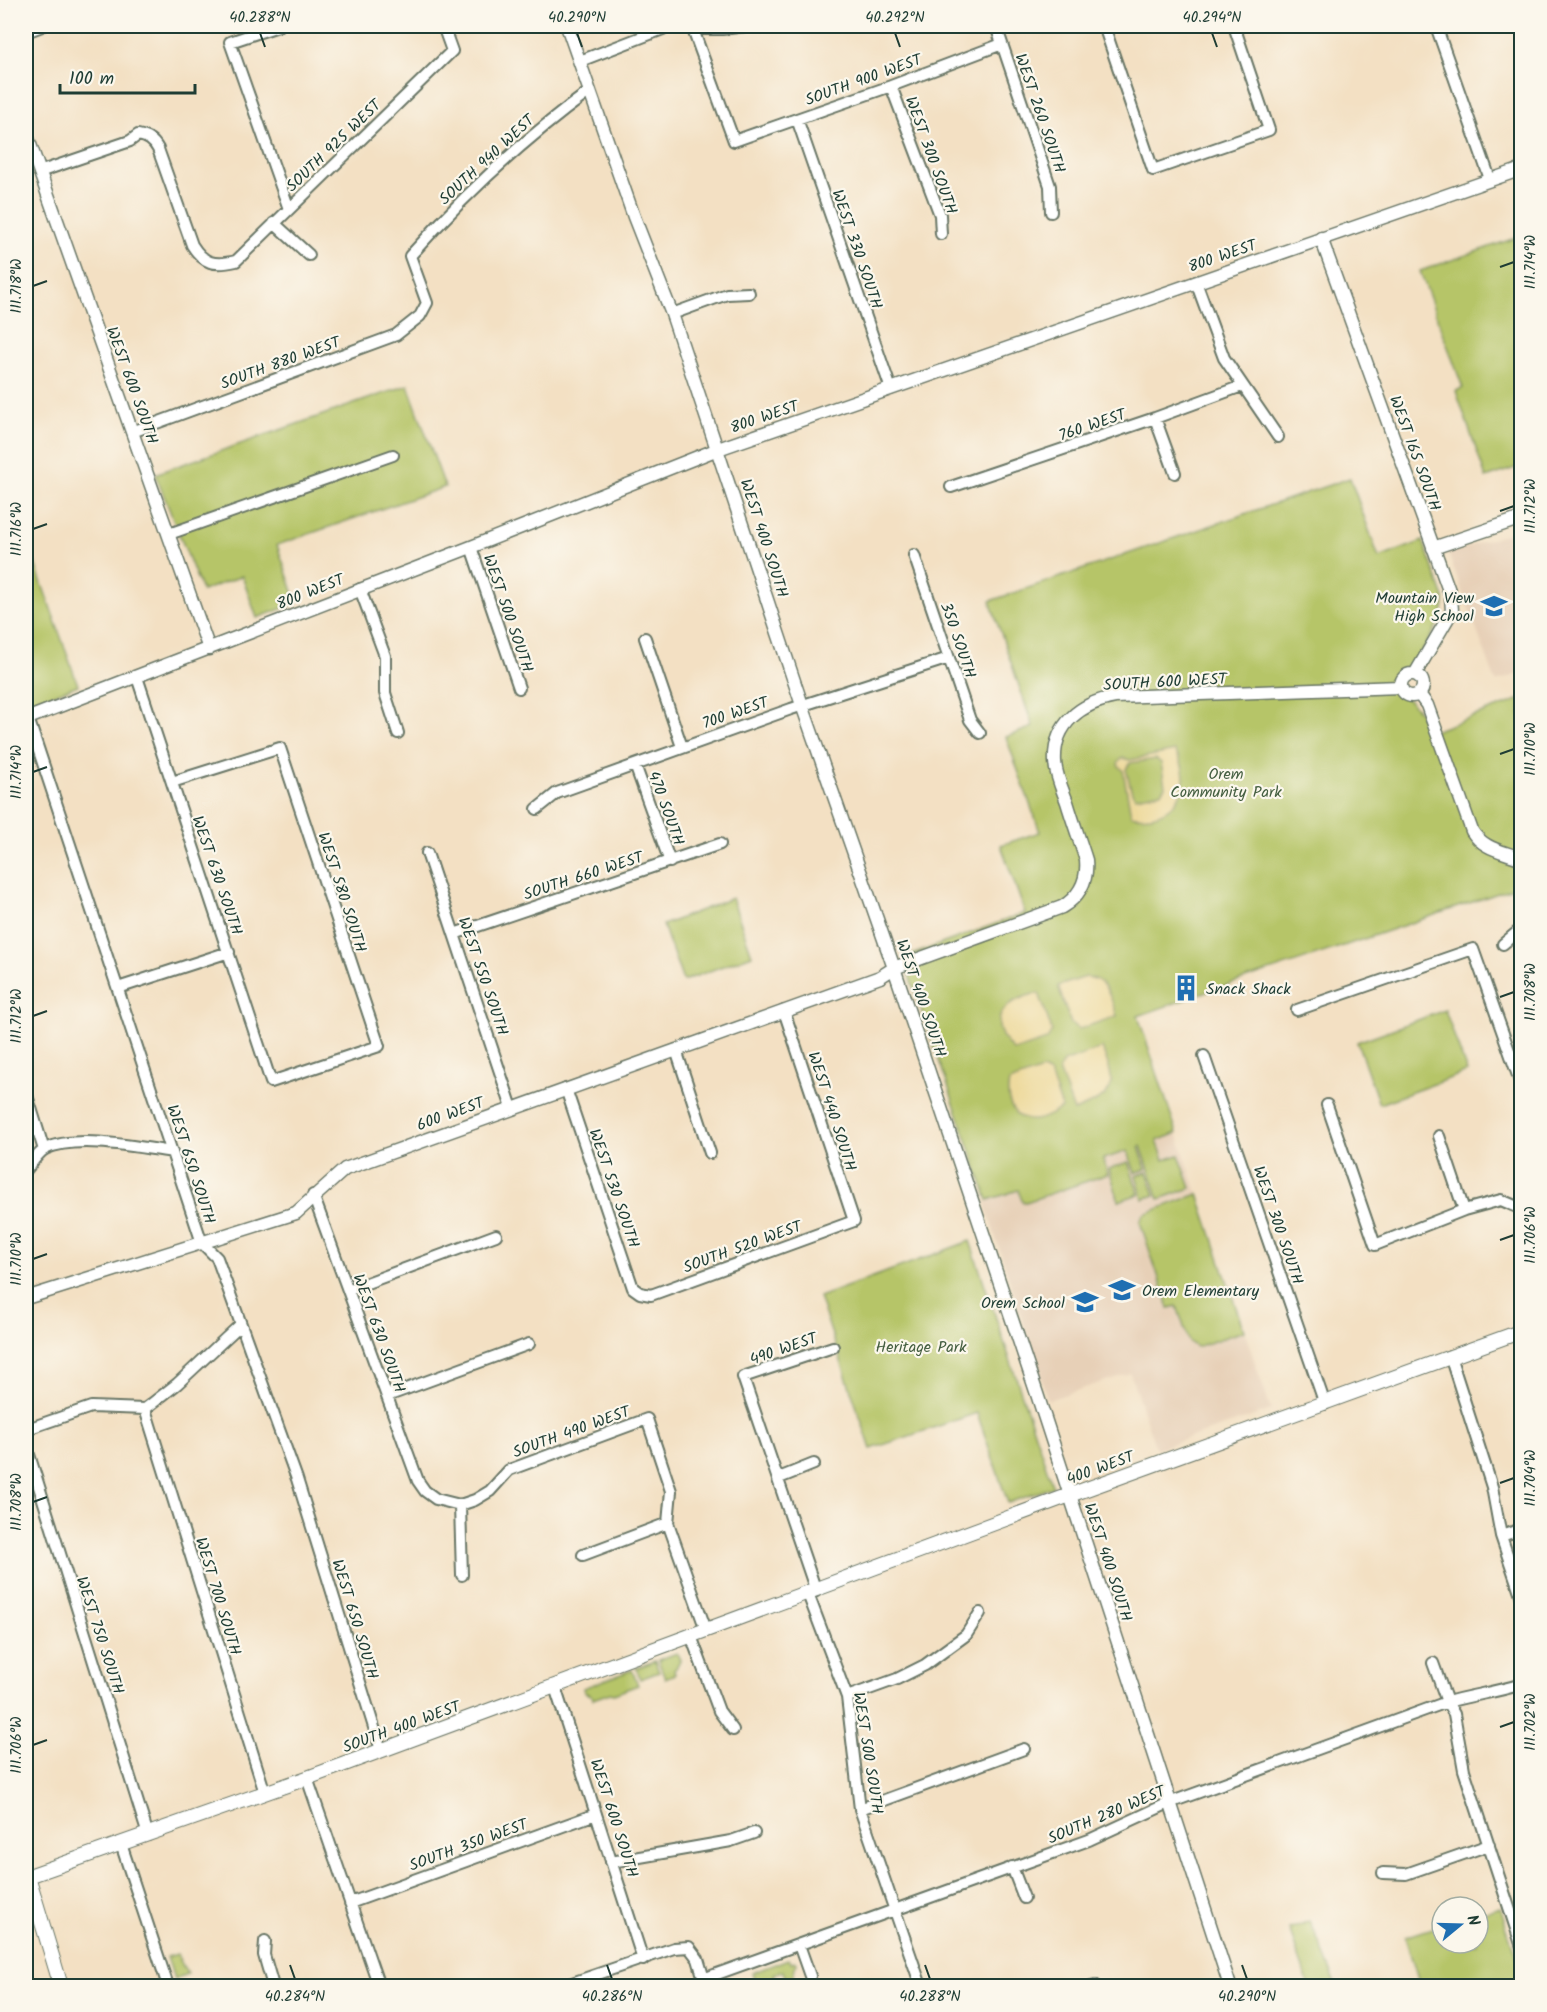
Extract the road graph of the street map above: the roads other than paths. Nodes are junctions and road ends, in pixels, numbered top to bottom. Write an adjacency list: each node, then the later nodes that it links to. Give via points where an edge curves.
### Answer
1 (42, 26): 11 (street)
2 (278, 26): 21 (street, via 230,42)
3 (443, 26): 21 (street, SOUTH 925 WEST, via 452,51)
4 (567, 26): 13 (street, WEST 400 SOUTH)
5 (746, 26): 10 (street)
6 (996, 26): 12 (street, WEST 260 SOUTH)
7 (1104, 26): 8 (street, via 1153,170 1269,129)
8 (1234, 26)
9 (1436, 26): 20 (street)
10 (692, 27): 13 (street, via 668,27); 16 (street, SOUTH 900 WEST, via 734,141)
11 (26, 32)
12 (1002, 44): 14 (street, SOUTH 900 WEST); 22 (street, WEST 260 SOUTH, via 1050,186)
13 (580, 61): 15 (street, WEST 400 SOUTH)
14 (891, 86): 16 (street, SOUTH 900 WEST); 24 (street, WEST 300 SOUTH, via 940,215)
15 (590, 92): 29 (street, SOUTH 940 WEST, via 549,121 499,166 410,256); 30 (street, WEST 400 SOUTH)
16 (797, 119): 32 (street, WEST 330 SOUTH)
17 (26, 133): 19 (street, WEST 600 SOUTH)
18 (1521, 169): 20 (street, 800 WEST)
19 (39, 172): 23 (street, SOUTH 925 WEST, via 138,135 153,141 158,149 192,245 200,257 211,263 236,261); 34 (street, WEST 600 SOUTH)
20 (1490, 180): 25 (street, 800 WEST)
21 (289, 209): 23 (street, SOUTH 925 WEST)
22 (1051, 212)
23 (274, 223): 26 (street)
24 (941, 234)
25 (1321, 238): 27 (street, 800 WEST); 43 (street, WEST 165 SOUTH)
26 (309, 255)
27 (1196, 282): 31 (street, via 1224,358); 32 (street, 800 WEST)
28 (749, 293): 30 (street, via 727,294)
29 (427, 303): 34 (street, SOUTH 880 WEST, via 420,316 396,335)
30 (672, 314): 36 (street, WEST 400 SOUTH)
31 (1242, 386): 33 (street, 760 WEST); 35 (street)
32 (891, 389): 36 (street, 800 WEST)
33 (1155, 418): 38 (street); 39 (street, 760 WEST)
34 (132, 432): 41 (street, WEST 600 SOUTH)
35 (1278, 437)
36 (718, 449): 42 (street, 800 WEST); 54 (street, WEST 400 SOUTH)
37 (393, 455): 41 (street)
38 (1175, 473)
39 (951, 488)
40 (1521, 518): 43 (street)
41 (168, 534): 47 (street, WEST 600 SOUTH)
42 (471, 547): 45 (street, 800 WEST); 52 (street, WEST 500 SOUTH)
43 (1433, 548): 49 (street, WEST 165 SOUTH, via 1451,596 1452,610)
44 (914, 555): 48 (street, 350 SOUTH)
45 (360, 589): 47 (street, 800 WEST); 56 (street, via 385,656 385,693)
46 (645, 638): 58 (street)
47 (209, 649): 50 (street, 800 WEST)
48 (949, 657): 54 (street, 700 WEST); 57 (street, 350 SOUTH, via 970,720)
49 (1416, 674): 51 (street, WEST 165 SOUTH, via 1406,676); 53 (street, via 1424,683)
50 (137, 677): 55 (street, 800 WEST); 60 (street, WEST 630 SOUTH)
51 (1401, 687): 53 (street, via 1407,695); 70 (street, SOUTH 600 WEST, via 1115,697 1084,706 1071,717 1057,741 1055,762 1086,860 1085,881 1078,894 1062,907)
52 (519, 688)
53 (1419, 694): 64 (street, via 1427,705 1472,831 1491,848)
54 (802, 705): 58 (street, 700 WEST); 70 (street, WEST 400 SOUTH)
55 (27, 718): 71 (street, WEST 650 SOUTH)
56 (398, 733)
57 (980, 733)
58 (682, 747): 59 (street, 700 WEST)
59 (635, 765): 61 (street, 700 WEST, via 557,793); 65 (street, 470 SOUTH)
60 (172, 782): 69 (street, WEST 630 SOUTH); 76 (street, WEST 580 SOUTH, via 280,748 379,1046)
61 (537, 809)
62 (720, 844): 65 (street, SOUTH 660 WEST)
63 (427, 853): 67 (street, WEST 550 SOUTH)
64 (1521, 859)
65 (670, 862): 67 (street, SOUTH 660 WEST)
66 (1521, 928): 68 (street)
67 (454, 934): 81 (street, WEST 550 SOUTH)
68 (1503, 944)
69 (229, 952): 71 (street); 76 (street, WEST 630 SOUTH)
70 (894, 968): 73 (street, 600 WEST, via 880,977); 109 (street, WEST 400 SOUTH)
71 (118, 988): 84 (street, WEST 650 SOUTH)
72 (1298, 1010): 77 (street, via 1473,949)
73 (784, 1011): 74 (street, 600 WEST); 90 (street, WEST 440 SOUTH)
74 (676, 1050): 78 (street, 600 WEST); 85 (street)
75 (1204, 1056): 103 (street, WEST 300 SOUTH)
76 (271, 1082)
77 (1521, 1087)
78 (566, 1089): 81 (street, 600 WEST); 94 (street, WEST 530 SOUTH, via 633,1288)
79 (26, 1092): 83 (street)
80 (1327, 1105): 89 (street, via 1375,1245)
81 (513, 1108): 87 (street, 600 WEST, via 345,1169)
82 (1439, 1136): 89 (street)
83 (44, 1150): 84 (street, via 96,1142); 86 (street)
84 (172, 1152): 92 (street, WEST 650 SOUTH)
85 (710, 1153)
86 (26, 1170)
87 (314, 1195): 92 (street, 600 WEST, via 296,1213); 93 (street, WEST 630 SOUTH)
88 (1521, 1209): 89 (street, via 1501,1200)
89 (1464, 1210)
90 (854, 1221): 94 (street, SOUTH 520 WEST, via 651,1295)
91 (496, 1235): 93 (street)
92 (202, 1243): 95 (street, 600 WEST); 96 (street, WEST 650 SOUTH, via 217,1258)
93 (348, 1290): 102 (street, WEST 630 SOUTH)
94 (640, 1293)
95 (26, 1298)
96 (240, 1325): 104 (street); 128 (street, WEST 650 SOUTH, via 297,1479)
97 (1521, 1331): 100 (main road, 400 WEST)
98 (530, 1344): 102 (street)
99 (833, 1347): 101 (street, 490 WEST)
100 (1450, 1356): 103 (main road, 400 WEST); 113 (street, via 1492,1486)
101 (744, 1377): 108 (street, WEST 500 SOUTH)
102 (387, 1396): 110 (street, WEST 630 SOUTH, via 418,1481 436,1499)
103 (1325, 1404): 109 (main road, 400 WEST)
104 (145, 1409): 105 (street, via 91,1407 33,1426); 130 (street, WEST 700 SOUTH)
105 (26, 1435)
106 (26, 1445): 135 (street, WEST 750 SOUTH)
107 (814, 1464): 108 (street)
108 (779, 1478): 116 (street, WEST 500 SOUTH)
109 (1070, 1495): 116 (main road, 400 WEST); 131 (street, WEST 400 SOUTH)
110 (460, 1505): 111 (street, SOUTH 490 WEST, via 490,1491 509,1470 647,1419 671,1491); 115 (street)
111 (668, 1523): 114 (street); 119 (street)
112 (1521, 1529): 113 (street)
113 (1501, 1536): 117 (street)
114 (583, 1555)
115 (462, 1575)
116 (812, 1592): 119 (main road, 400 WEST); 124 (street, WEST 500 SOUTH)
117 (1521, 1598)
118 (980, 1613): 124 (street, via 966,1635 925,1665)
119 (706, 1630): 120 (main road, 400 WEST)
120 (691, 1636): 123 (main road, SOUTH 400 WEST); 126 (street, via 719,1711)
121 (1433, 1663): 125 (street)
122 (1521, 1684): 125 (street, SOUTH 280 WEST)
123 (555, 1687): 128 (main road, SOUTH 400 WEST); 133 (street, WEST 600 SOUTH)
124 (847, 1697): 132 (street, WEST 500 SOUTH)
125 (1447, 1702): 131 (street, SOUTH 280 WEST); 137 (street, via 1454,1714 1464,1770)
126 (733, 1730)
127 (1024, 1749): 132 (street)
128 (381, 1750): 129 (main road, SOUTH 400 WEST)
129 (308, 1778): 130 (main road, SOUTH 400 WEST); 143 (street)
130 (265, 1793): 135 (main road, SOUTH 400 WEST)
131 (1169, 1803): 139 (street, SOUTH 280 WEST, via 1089,1840); 157 (street, WEST 400 SOUTH)
132 (860, 1809): 144 (street, WEST 500 SOUTH)
133 (596, 1814): 138 (street, WEST 600 SOUTH); 143 (street, SOUTH 350 WEST)
134 (753, 1833): 138 (street, via 731,1841)
135 (148, 1835): 136 (main road, SOUTH 400 WEST)
136 (121, 1844): 141 (main road); 152 (street)
137 (1489, 1845): 140 (street, via 1406,1874); 147 (street)
138 (611, 1862): 148 (street, WEST 600 SOUTH)
139 (1012, 1867): 142 (street); 144 (street, SOUTH 280 WEST)
140 (1383, 1873)
141 (26, 1874): 151 (main road)
142 (1023, 1898)
143 (350, 1903): 154 (street)
144 (894, 1911): 146 (street, SOUTH 280 WEST); 156 (street, WEST 500 SOUTH)
145 (265, 1941): 153 (street, via 264,1955)
146 (798, 1945): 149 (street); 150 (street, SOUTH 280 WEST)
147 (1521, 1947)
148 (643, 1960): 150 (street, via 674,1948 689,1947 698,1959); 155 (street)
149 (810, 1976)
150 (705, 1983)
151 (61, 1986)
152 (168, 1986)
153 (273, 1986)
154 (379, 1986)
155 (568, 1986)
156 (921, 1986)
157 (1230, 1986)

